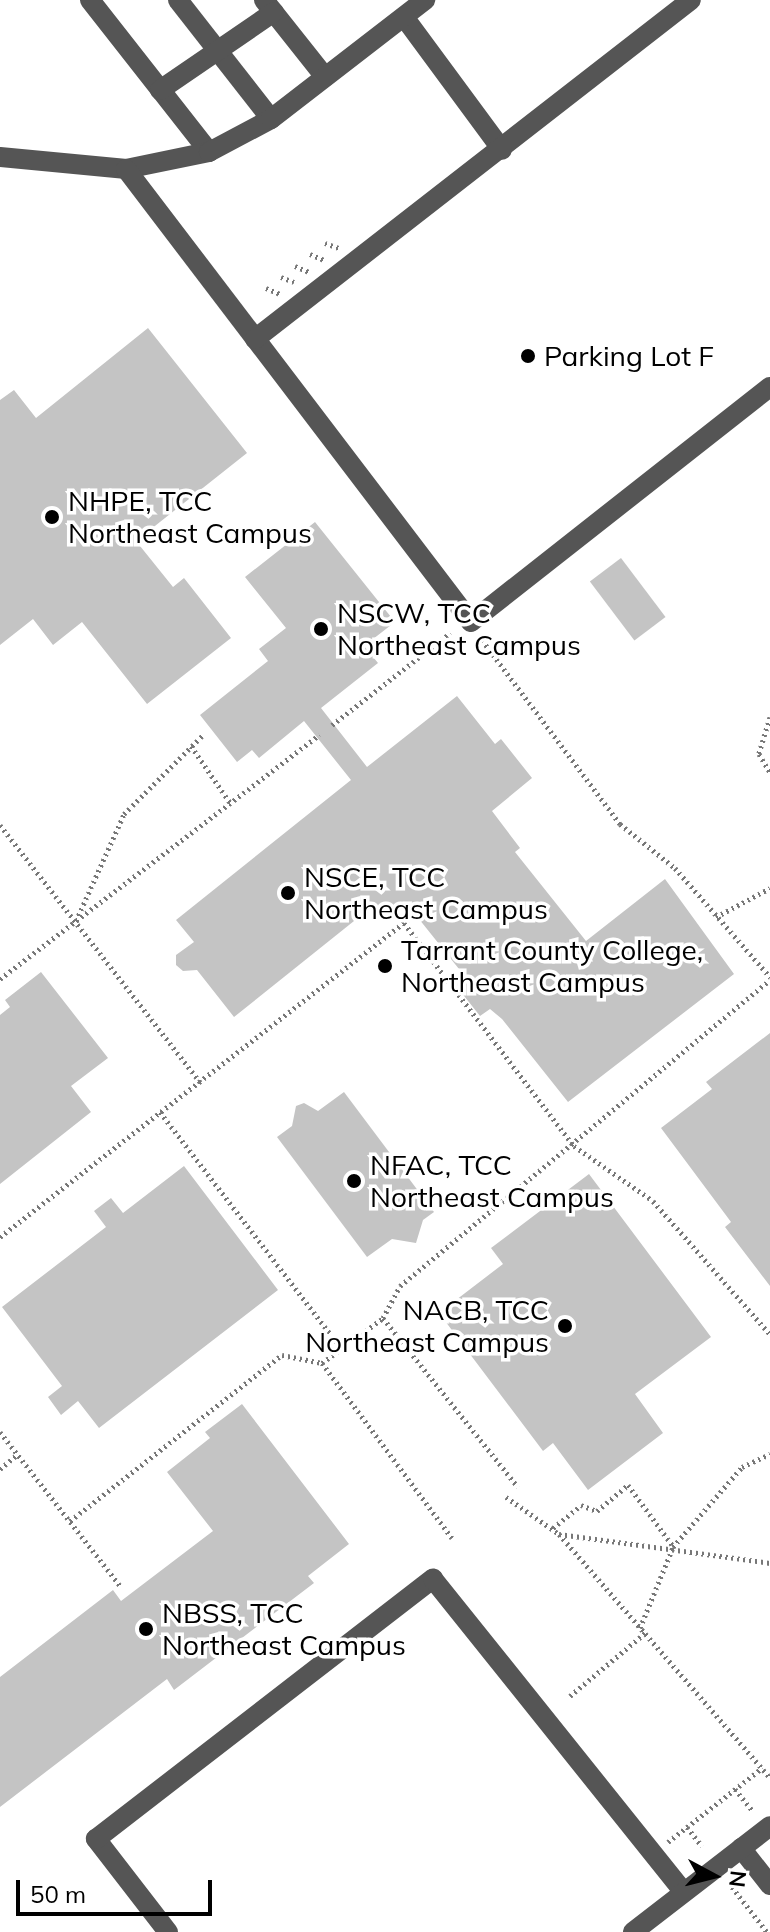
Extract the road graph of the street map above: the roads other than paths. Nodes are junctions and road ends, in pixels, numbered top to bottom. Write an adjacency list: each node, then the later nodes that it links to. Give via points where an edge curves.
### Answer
1 (90, 0): 9 (street)
2 (178, 0): 7 (street)
3 (425, 0): 6 (street)
4 (691, 0): 11 (street)
5 (269, 6): 7 (street); 8 (street)
6 (404, 17): 8 (street); 11 (street)
7 (219, 52): 9 (street); 10 (street)
8 (325, 77): 10 (street)
9 (160, 90): 12 (street)
10 (271, 119): 12 (street)
11 (502, 150): 15 (street)
12 (209, 152): 14 (street)
13 (0, 157): 14 (street)
14 (126, 169): 15 (street)
15 (255, 339): 16 (street, via 471,622)
16 (770, 387)
17 (770, 1826): 18 (street)
18 (741, 1848): 19 (street); 20 (street)
19 (770, 1885)
20 (684, 1892): 21 (street, via 433,1579 96,1839); 22 (street)
21 (168, 1932)
22 (633, 1932)

